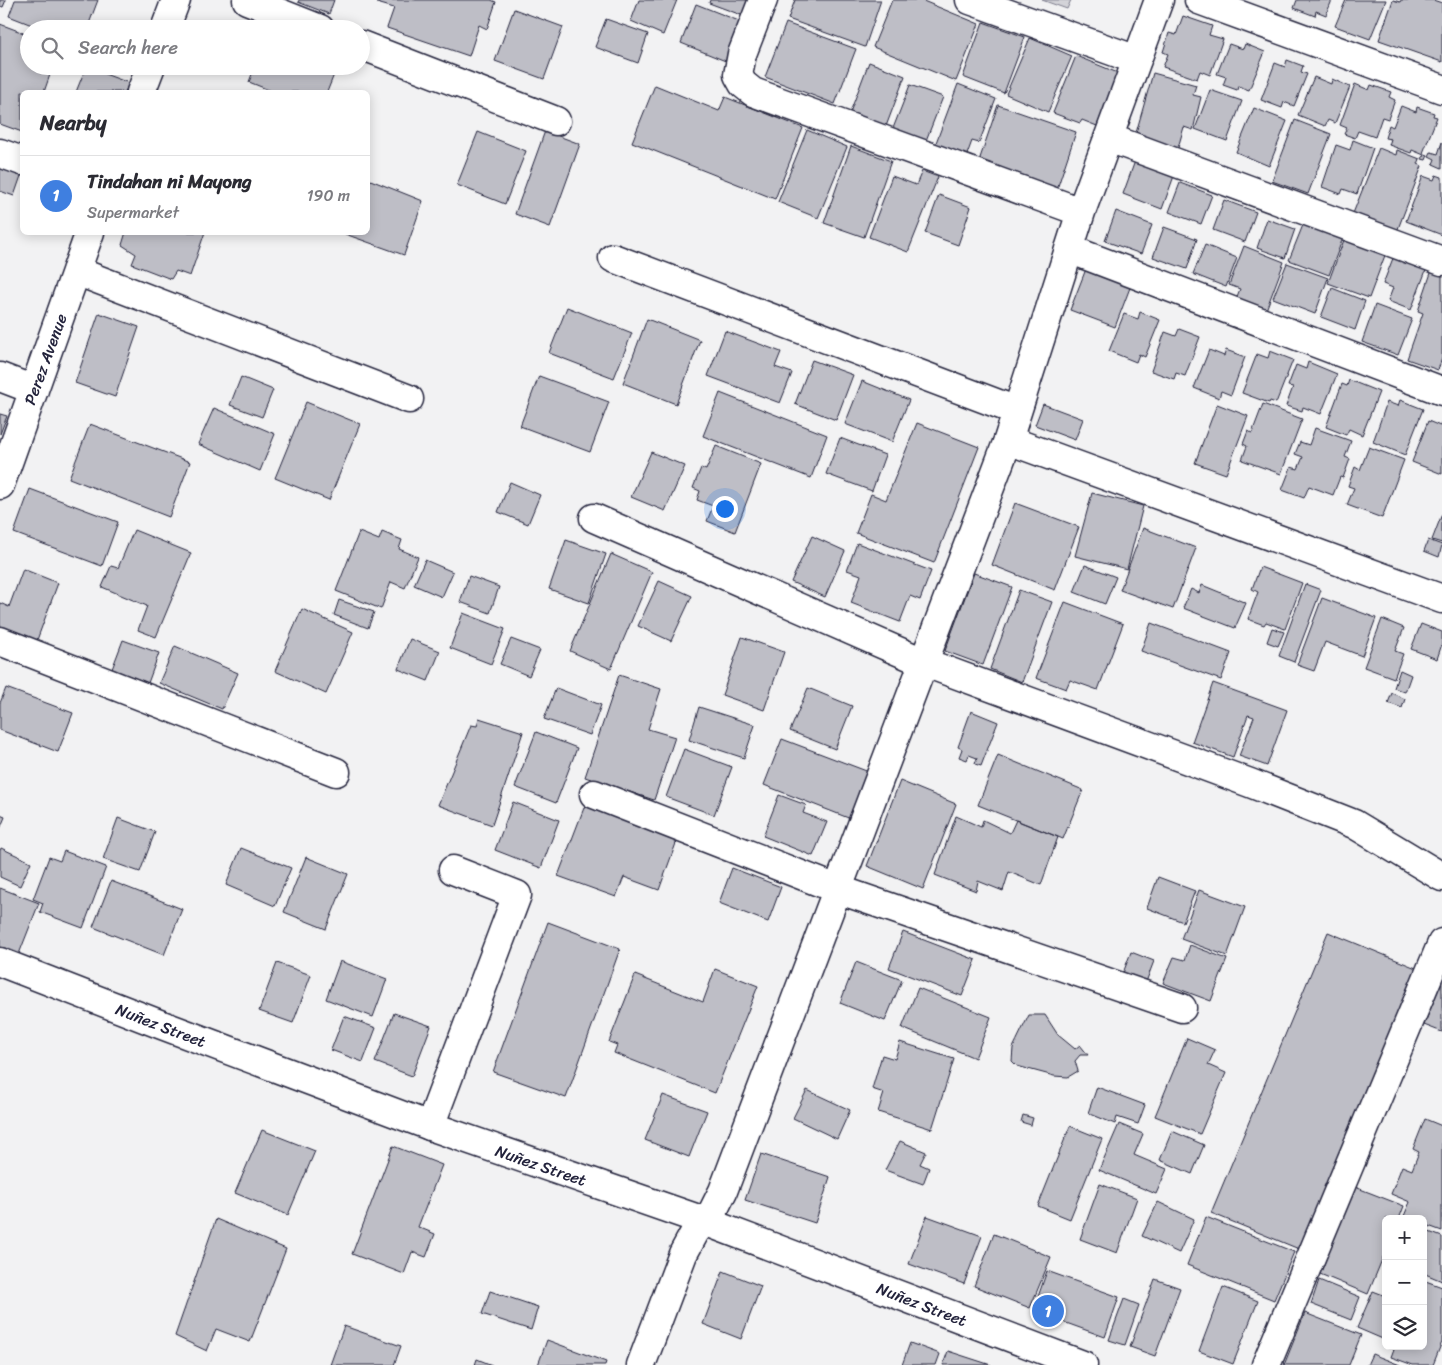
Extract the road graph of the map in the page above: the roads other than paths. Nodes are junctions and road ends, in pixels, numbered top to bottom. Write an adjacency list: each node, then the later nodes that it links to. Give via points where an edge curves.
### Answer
1 (176, 0): 7 (street)
2 (247, 0): 8 (street)
3 (763, 0): 18 (street, via 742,54 738,76 752,92)
4 (970, 0): 10 (street)
5 (1159, 0): 10 (street)
6 (1199, 0): 12 (street)
7 (168, 20)
8 (297, 20)
9 (370, 49): 14 (street)
10 (1137, 60): 15 (street)
11 (148, 75): 13 (street)
12 (1442, 88)
13 (143, 90)
14 (556, 121)
15 (1109, 138): 18 (street); 22 (street)
16 (0, 153): 17 (street)
17 (20, 160)
18 (1082, 212): 20 (street)
19 (89, 235): 23 (street, Perez Avenue)
20 (1069, 249): 26 (street); 28 (street)
21 (613, 258): 28 (street)
22 (1442, 261)
23 (76, 271): 25 (street, Perez Avenue); 27 (street)
24 (0, 377): 25 (street)
25 (34, 390): 30 (street, Perez Avenue)
26 (1442, 391)
27 (409, 399)
28 (1017, 411): 29 (street)
29 (1008, 440): 32 (street); 34 (street)
30 (0, 485)
31 (594, 518): 34 (street)
32 (1442, 599)
33 (0, 641): 35 (street)
34 (923, 662): 38 (street, via 1354,824); 39 (street)
35 (336, 772)
36 (594, 794): 39 (street)
37 (453, 870): 43 (street, via 517,895)
38 (1442, 877)
39 (837, 889): 42 (street); 44 (street, via 723,1191)
40 (1442, 942): 47 (street)
41 (0, 962): 43 (street, Nuñez Street)
42 (1182, 1008)
43 (430, 1126): 44 (street, Nuñez Street)
44 (704, 1221): 45 (street, via 683,1254); 46 (street, Nuñez Street)
45 (641, 1365)
46 (1084, 1365)
47 (1266, 1365)

